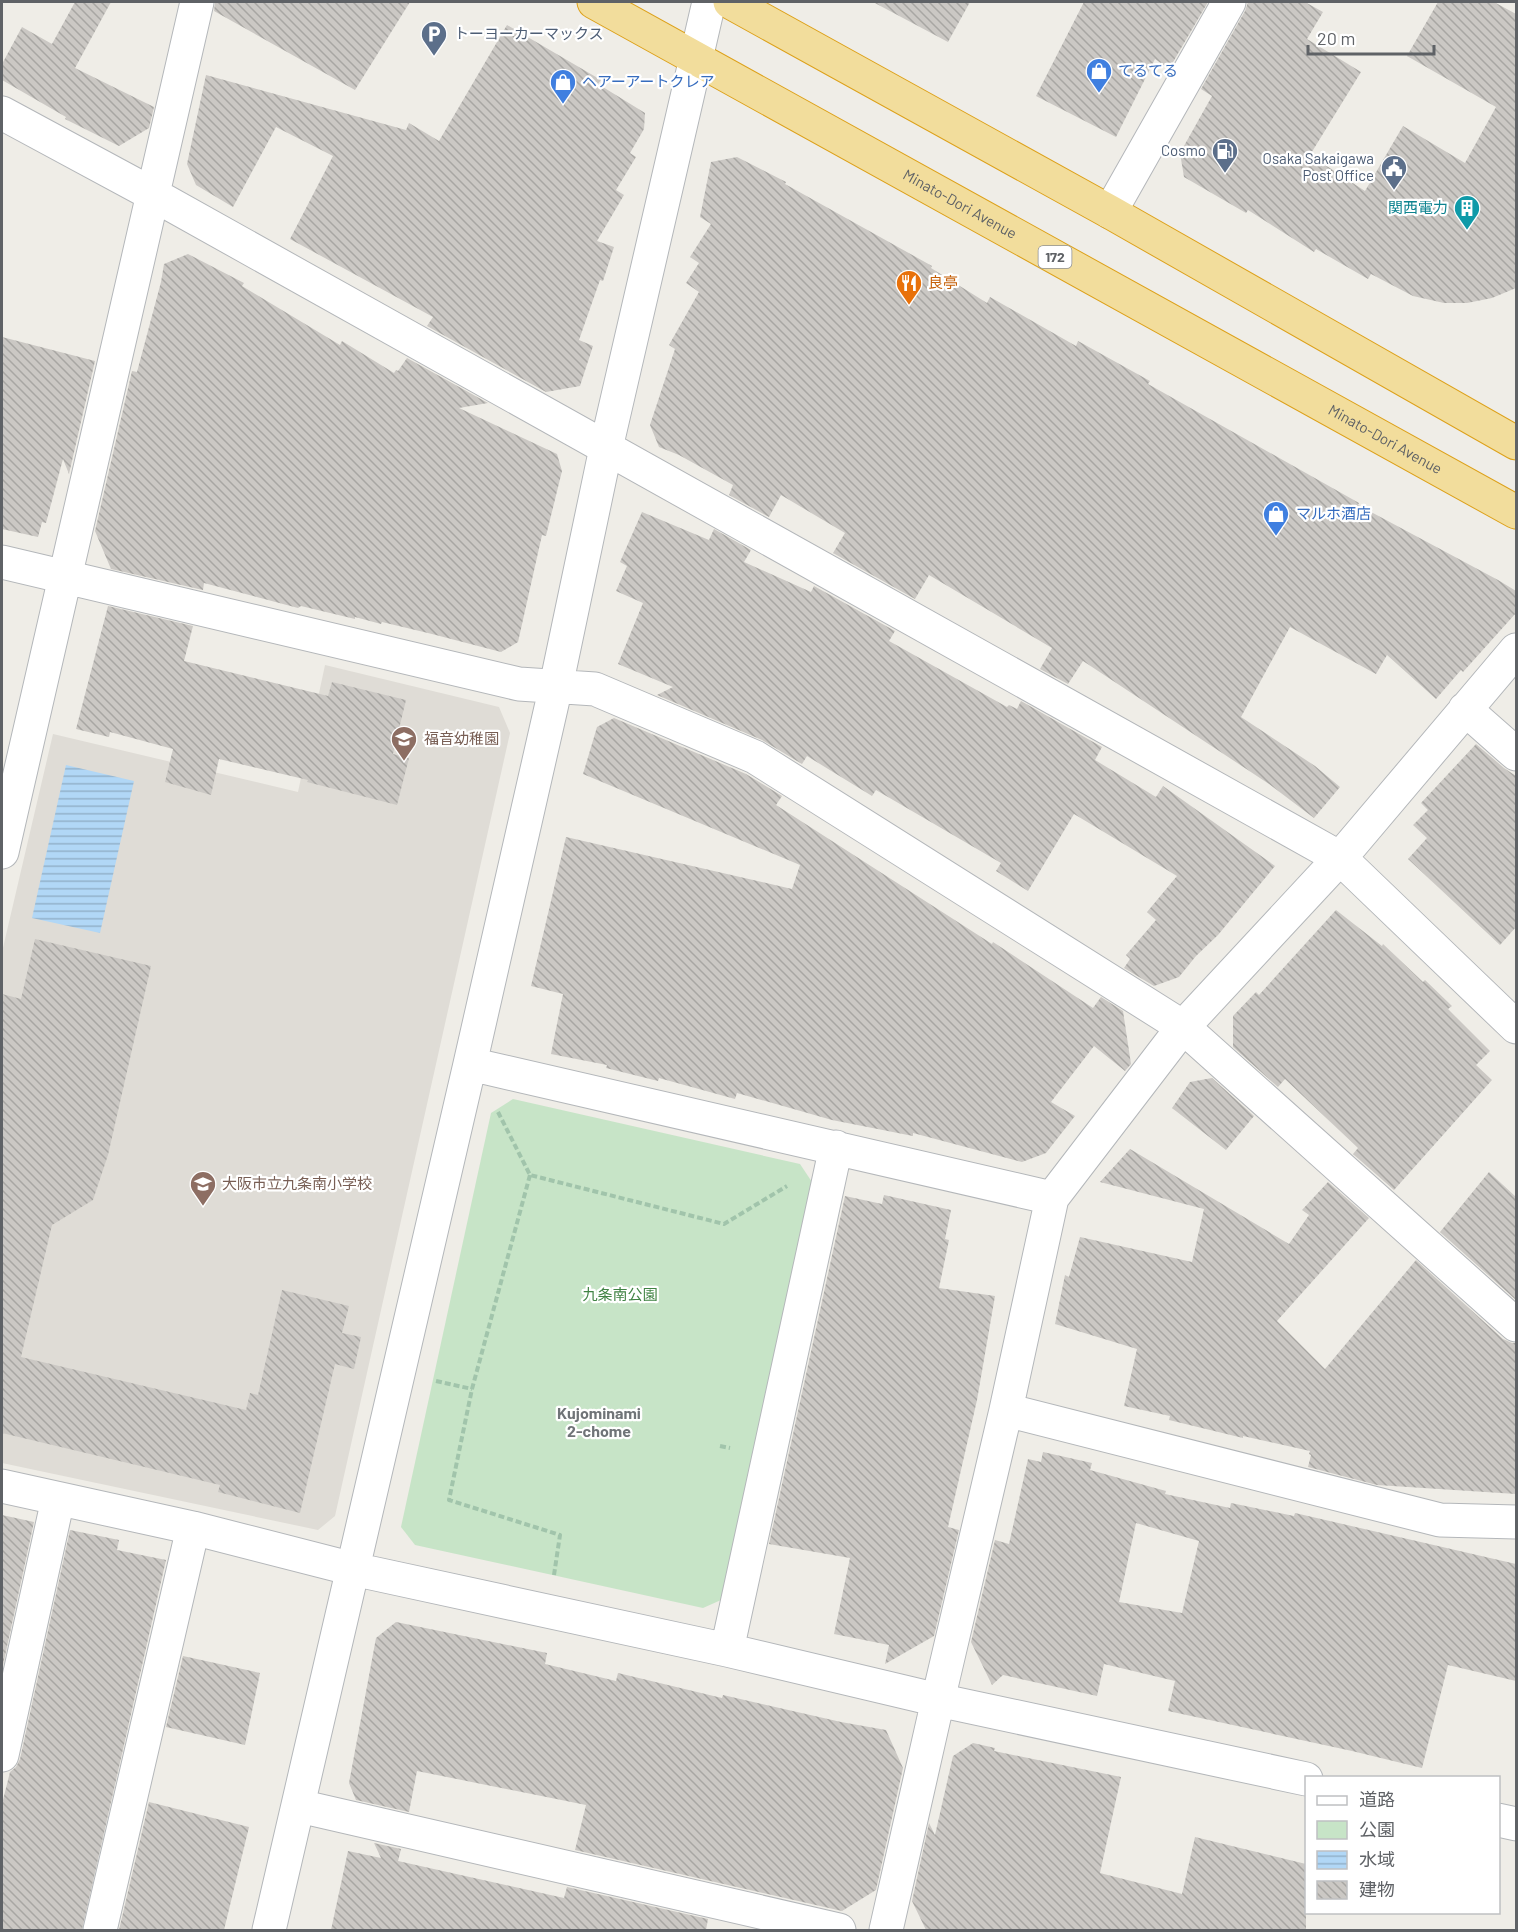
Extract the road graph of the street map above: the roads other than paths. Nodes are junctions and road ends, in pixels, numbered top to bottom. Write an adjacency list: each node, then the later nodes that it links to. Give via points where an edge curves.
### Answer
1 (197, 2): 8 (street)
2 (594, 2): 6 (highway, Minato-Dori Avenue / 172)
3 (710, 2): 6 (street)
4 (730, 2): 9 (highway)
5 (1229, 2): 9 (street)
6 (696, 59): 11 (street); 12 (highway, Minato-Dori Avenue / 172)
7 (2, 113): 8 (street)
8 (154, 195): 11 (street); 14 (street)
9 (1110, 212): 10 (highway)
10 (1516, 442)
11 (606, 448): 16 (street); 20 (street)
12 (1516, 512)
13 (2, 562): 14 (street)
14 (64, 576): 16 (street, via 519,684); 19 (street)
15 (1516, 651): 17 (street)
16 (556, 686): 22 (street, via 595,689 755,757); 23 (street)
17 (1466, 709): 18 (street); 20 (street)
18 (1516, 754)
19 (2, 852)
20 (1340, 858): 21 (street); 22 (street)
21 (1516, 1027)
22 (1183, 1028): 25 (street); 26 (street)
23 (470, 1064): 24 (street); 32 (street)
24 (833, 1159): 25 (street); 33 (street)
25 (1052, 1198): 27 (street)
26 (1516, 1325)
27 (1006, 1410): 30 (street, via 1440,1520); 34 (street)
28 (2, 1486): 29 (street)
29 (58, 1499): 31 (street); 35 (street)
30 (1516, 1522)
31 (193, 1528): 32 (street); 40 (street)
32 (353, 1569): 33 (street); 37 (street)
33 (727, 1650): 34 (street)
34 (938, 1700): 36 (street); 43 (street)
35 (2, 1755)
36 (1305, 1779)
37 (299, 1806): 41 (street); 42 (street)
38 (1500, 1820): 39 (street)
39 (1516, 1824)
40 (100, 1930)
41 (269, 1930)
42 (838, 1930)
43 (886, 1930)

